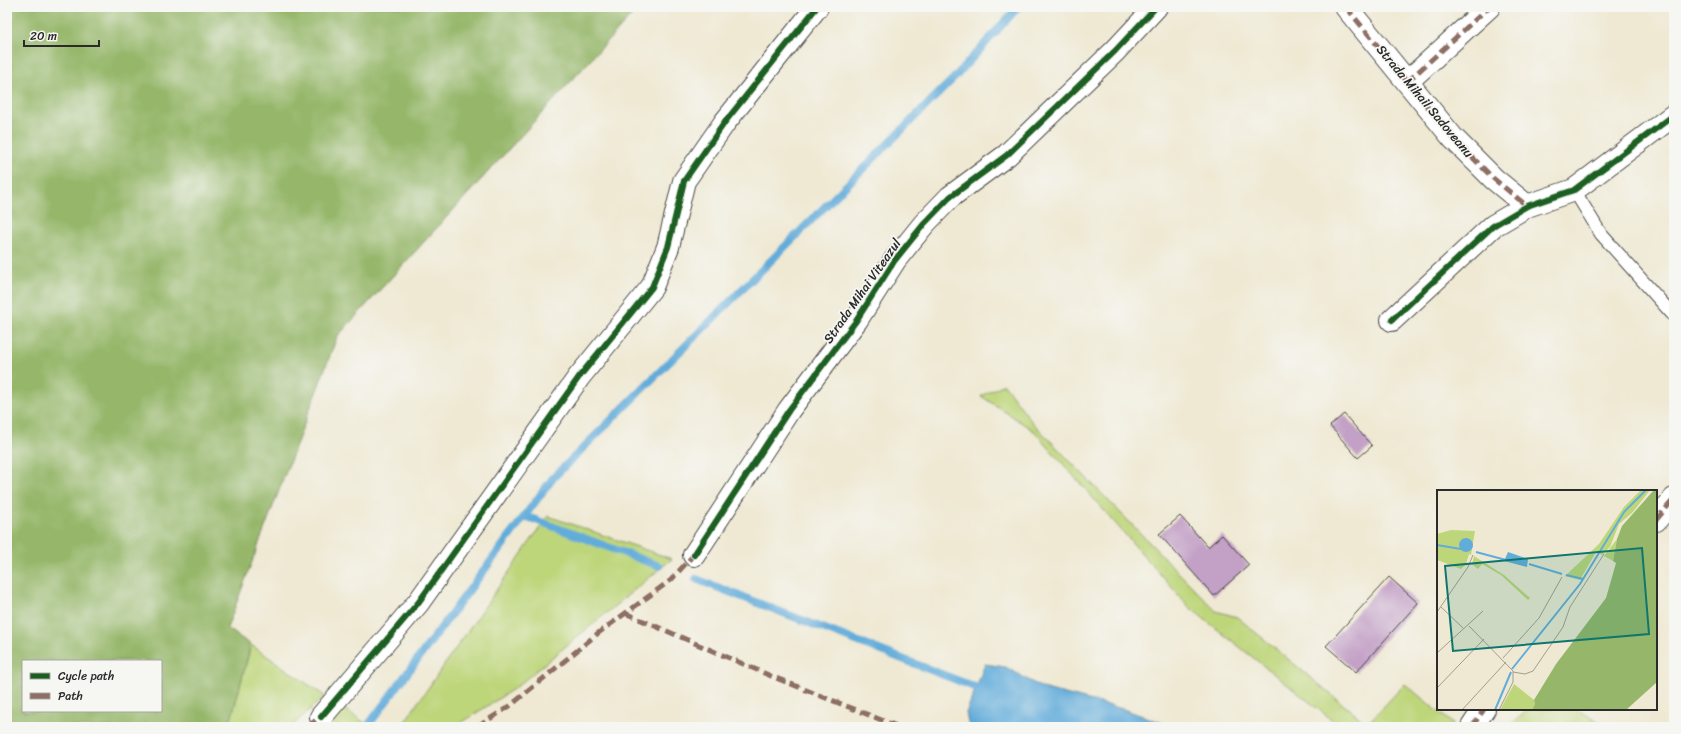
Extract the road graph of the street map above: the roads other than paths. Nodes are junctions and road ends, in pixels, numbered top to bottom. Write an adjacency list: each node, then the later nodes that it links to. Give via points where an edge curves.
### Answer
1 (817, 7): 15 (street, via 725,122 684,181 668,247 652,287 579,377 418,603)
2 (1156, 7): 13 (street, Strada Mihai Viteazul, via 1115,51 1007,155 950,197 924,224 895,260 856,321 789,410)
3 (1346, 7): 5 (street, Strada Mihail Sadoveanu)
4 (1489, 7): 5 (street)
5 (1407, 82): 8 (street, Strada Mihail Sadoveanu, via 1453,138 1494,179)
6 (1674, 114): 7 (street)
7 (1574, 190): 8 (street); 9 (lane, via 1601,234)
8 (1527, 206): 10 (street, via 1493,226)
9 (1674, 316)
10 (1392, 320)
11 (1674, 499): 12 (street)
12 (1657, 519)
13 (694, 555)
14 (1483, 710): 16 (street)
15 (321, 717)
16 (1472, 727)

